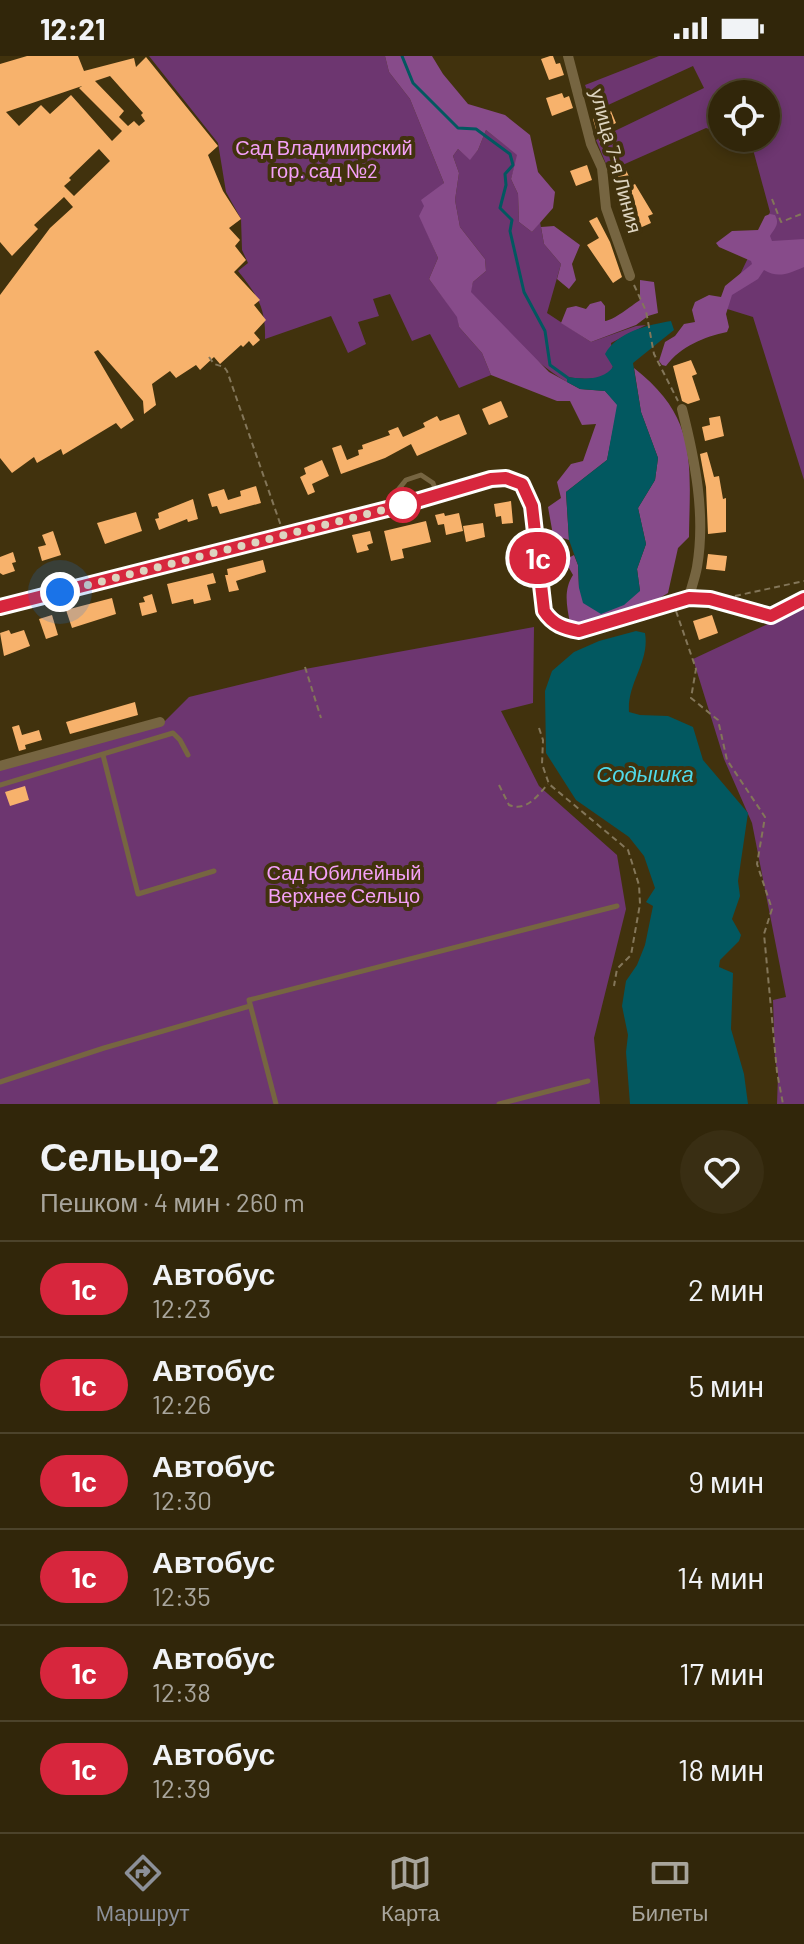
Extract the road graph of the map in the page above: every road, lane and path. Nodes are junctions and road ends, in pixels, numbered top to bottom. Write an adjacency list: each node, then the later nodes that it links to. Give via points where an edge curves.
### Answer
1 (568, 56): 4 (street, улица 7-я Линия, via 602,168 606,208)
2 (772, 199): 3 (path, via 781,222)
3 (804, 213)
4 (630, 276): 6 (path, via 646,311 654,354)
5 (209, 357): 9 (path, via 227,371)
6 (682, 409): 11 (street, via 696,461 698,508 697,567)
7 (438, 495): 8 (street); 8 (lane, via 421,475 406,480); 14 (street, via 506,478 522,484 532,506 544,611 561,627 579,631)
8 (381, 510): 9 (street)
9 (284, 535): 15 (street)
10 (804, 581): 13 (path)
11 (689, 598): 13 (street); 14 (street)
12 (804, 599): 13 (street, via 771,616)
13 (715, 600)
14 (673, 604): 34 (path, via 696,669 691,698 718,720 727,760 765,817 757,864 772,909 764,934)
15 (0, 607)
16 (305, 667): 17 (path)
17 (321, 718)
18 (160, 722): 22 (street)
19 (539, 728): 23 (path)
20 (103, 755): 21 (lane, via 173,733); 24 (lane); 26 (lane, via 138,894)
21 (188, 755)
22 (0, 766)
23 (549, 784): 25 (path, via 516,808); 28 (path, via 628,850 640,904 631,955 617,969)
24 (0, 785)
25 (499, 785)
26 (214, 871)
27 (617, 906): 29 (lane, via 319,980 249,1000)
28 (614, 986)
29 (250, 1006): 31 (lane); 32 (lane)
30 (588, 1081): 33 (lane)
31 (0, 1082)
32 (276, 1104)
33 (499, 1104)
34 (783, 1104)

